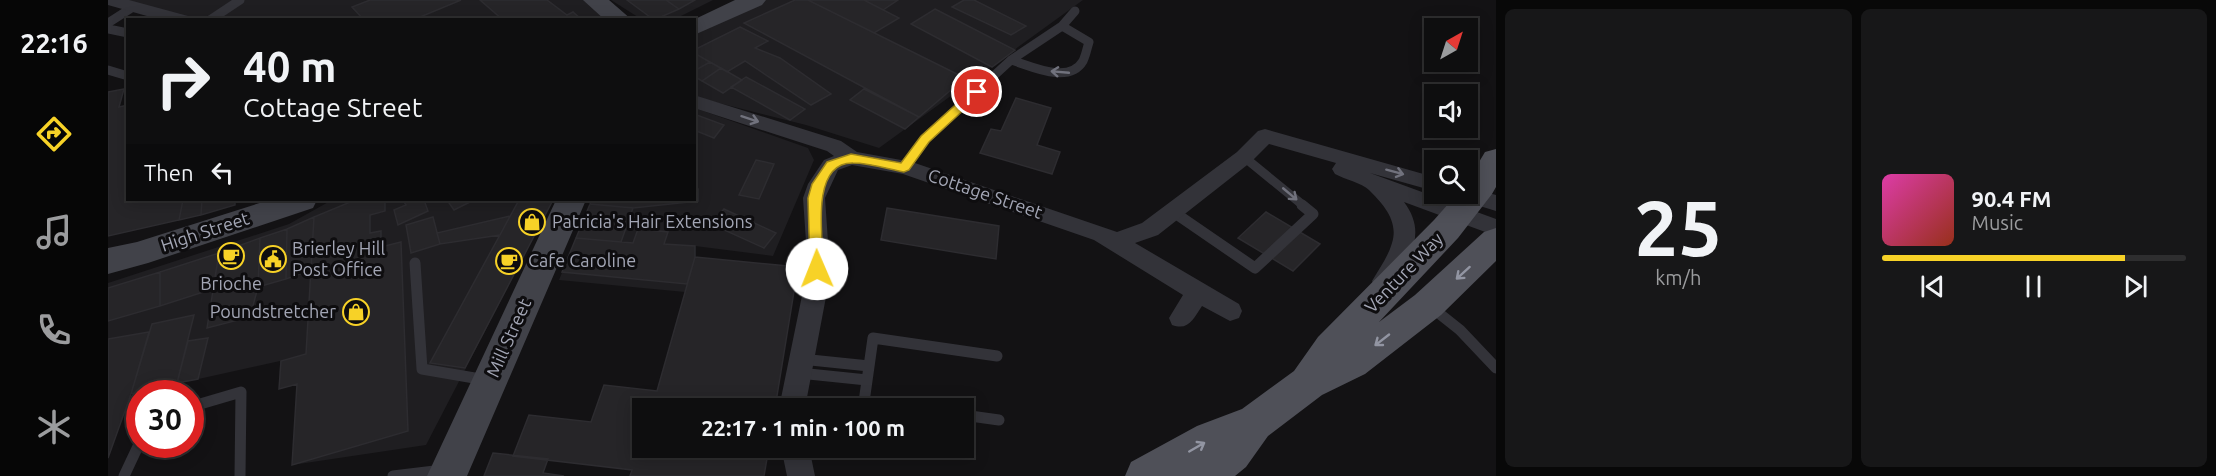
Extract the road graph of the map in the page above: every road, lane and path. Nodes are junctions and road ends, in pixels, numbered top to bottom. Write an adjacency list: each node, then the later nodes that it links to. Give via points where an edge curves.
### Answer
1 (110, 0): 6 (street)
2 (240, 0): 9 (lane)
3 (585, 0): 10 (street)
4 (595, 0): 11 (street)
5 (754, 0): 14 (street)
6 (133, 7): 8 (street); 12 (lane)
7 (1075, 11): 13 (lane)
8 (174, 18)
9 (213, 18)
10 (601, 18)
11 (618, 18)
12 (108, 23)
13 (1062, 26): 17 (lane); 17 (lane, one-way to 17, via 1089,42 1083,63 1072,72 1059,73)
14 (696, 27)
15 (108, 29): 16 (lane)
16 (126, 33)
17 (1011, 60): 25 (lane, via 925,139)
18 (108, 70): 19 (lane)
19 (126, 75)
20 (696, 102): 23 (street, Cottage Street, one-way to 23, via 834,146)
21 (1278, 140): 22 (street, via 1265,136); 26 (street, one-way to 26); 27 (street)
22 (1244, 157): 35 (street); 35 (lane, one-way to 35, via 1313,214 1255,268)
23 (851, 158): 25 (street, Cottage Street); 50 (street, via 831,165 814,198 817,281)
24 (1496, 159): 29 (main road, Venture Way)
25 (904, 167): 39 (street, Cottage Street)
26 (1424, 181)
27 (1371, 182): 28 (street); 47 (street, via 1398,206 1406,226 1404,248)
28 (1424, 192)
29 (1478, 193)
30 (299, 201): 42 (street, High Street)
31 (571, 201): 53 (street, Mill Street)
32 (1471, 204): 47 (main road, Venture Way)
33 (1475, 204): 36 (street)
34 (1475, 204): 37 (street)
35 (1172, 211): 38 (street)
36 (1496, 222)
37 (1496, 228)
38 (1150, 229): 39 (street); 41 (street)
39 (1116, 241): 41 (street, Cottage Street)
40 (1496, 241): 45 (main road, Venture Way, one-way to 45)
41 (1139, 256): 44 (street, Cottage Street)
42 (108, 261)
43 (415, 263): 53 (lane, via 422,369)
44 (1197, 293): 46 (street, Cottage Street); 48 (street)
45 (1428, 305): 52 (lane, via 1460,330); 55 (main road, Venture Way, one-way to 55, via 1352,363)
46 (1230, 310)
47 (1365, 314): 55 (main road, Venture Way, via 1331,348)
48 (1180, 318)
49 (997, 356): 51 (lane, via 873,338)
50 (800, 366): 51 (lane); 54 (lane); 56 (street)
51 (869, 366): 54 (lane)
52 (1496, 368)
53 (489, 381): 64 (street, Mill Street)
54 (867, 381): 57 (lane)
55 (1308, 383): 61 (main road, Venture Way)
56 (794, 398)
57 (865, 398)
58 (204, 403): 66 (lane, via 240,392)
59 (974, 417): 60 (lane)
60 (999, 420)
61 (1255, 423): 69 (main road, Venture Way, one-way to 61, via 1211,439); 70 (main road, Venture Way, via 1232,453)
62 (132, 458): 65 (lane)
63 (797, 458): 68 (street)
64 (448, 473): 67 (lane)
65 (124, 476)
66 (240, 476)
67 (393, 476)
68 (801, 476)
69 (1146, 476)
70 (1204, 476)

